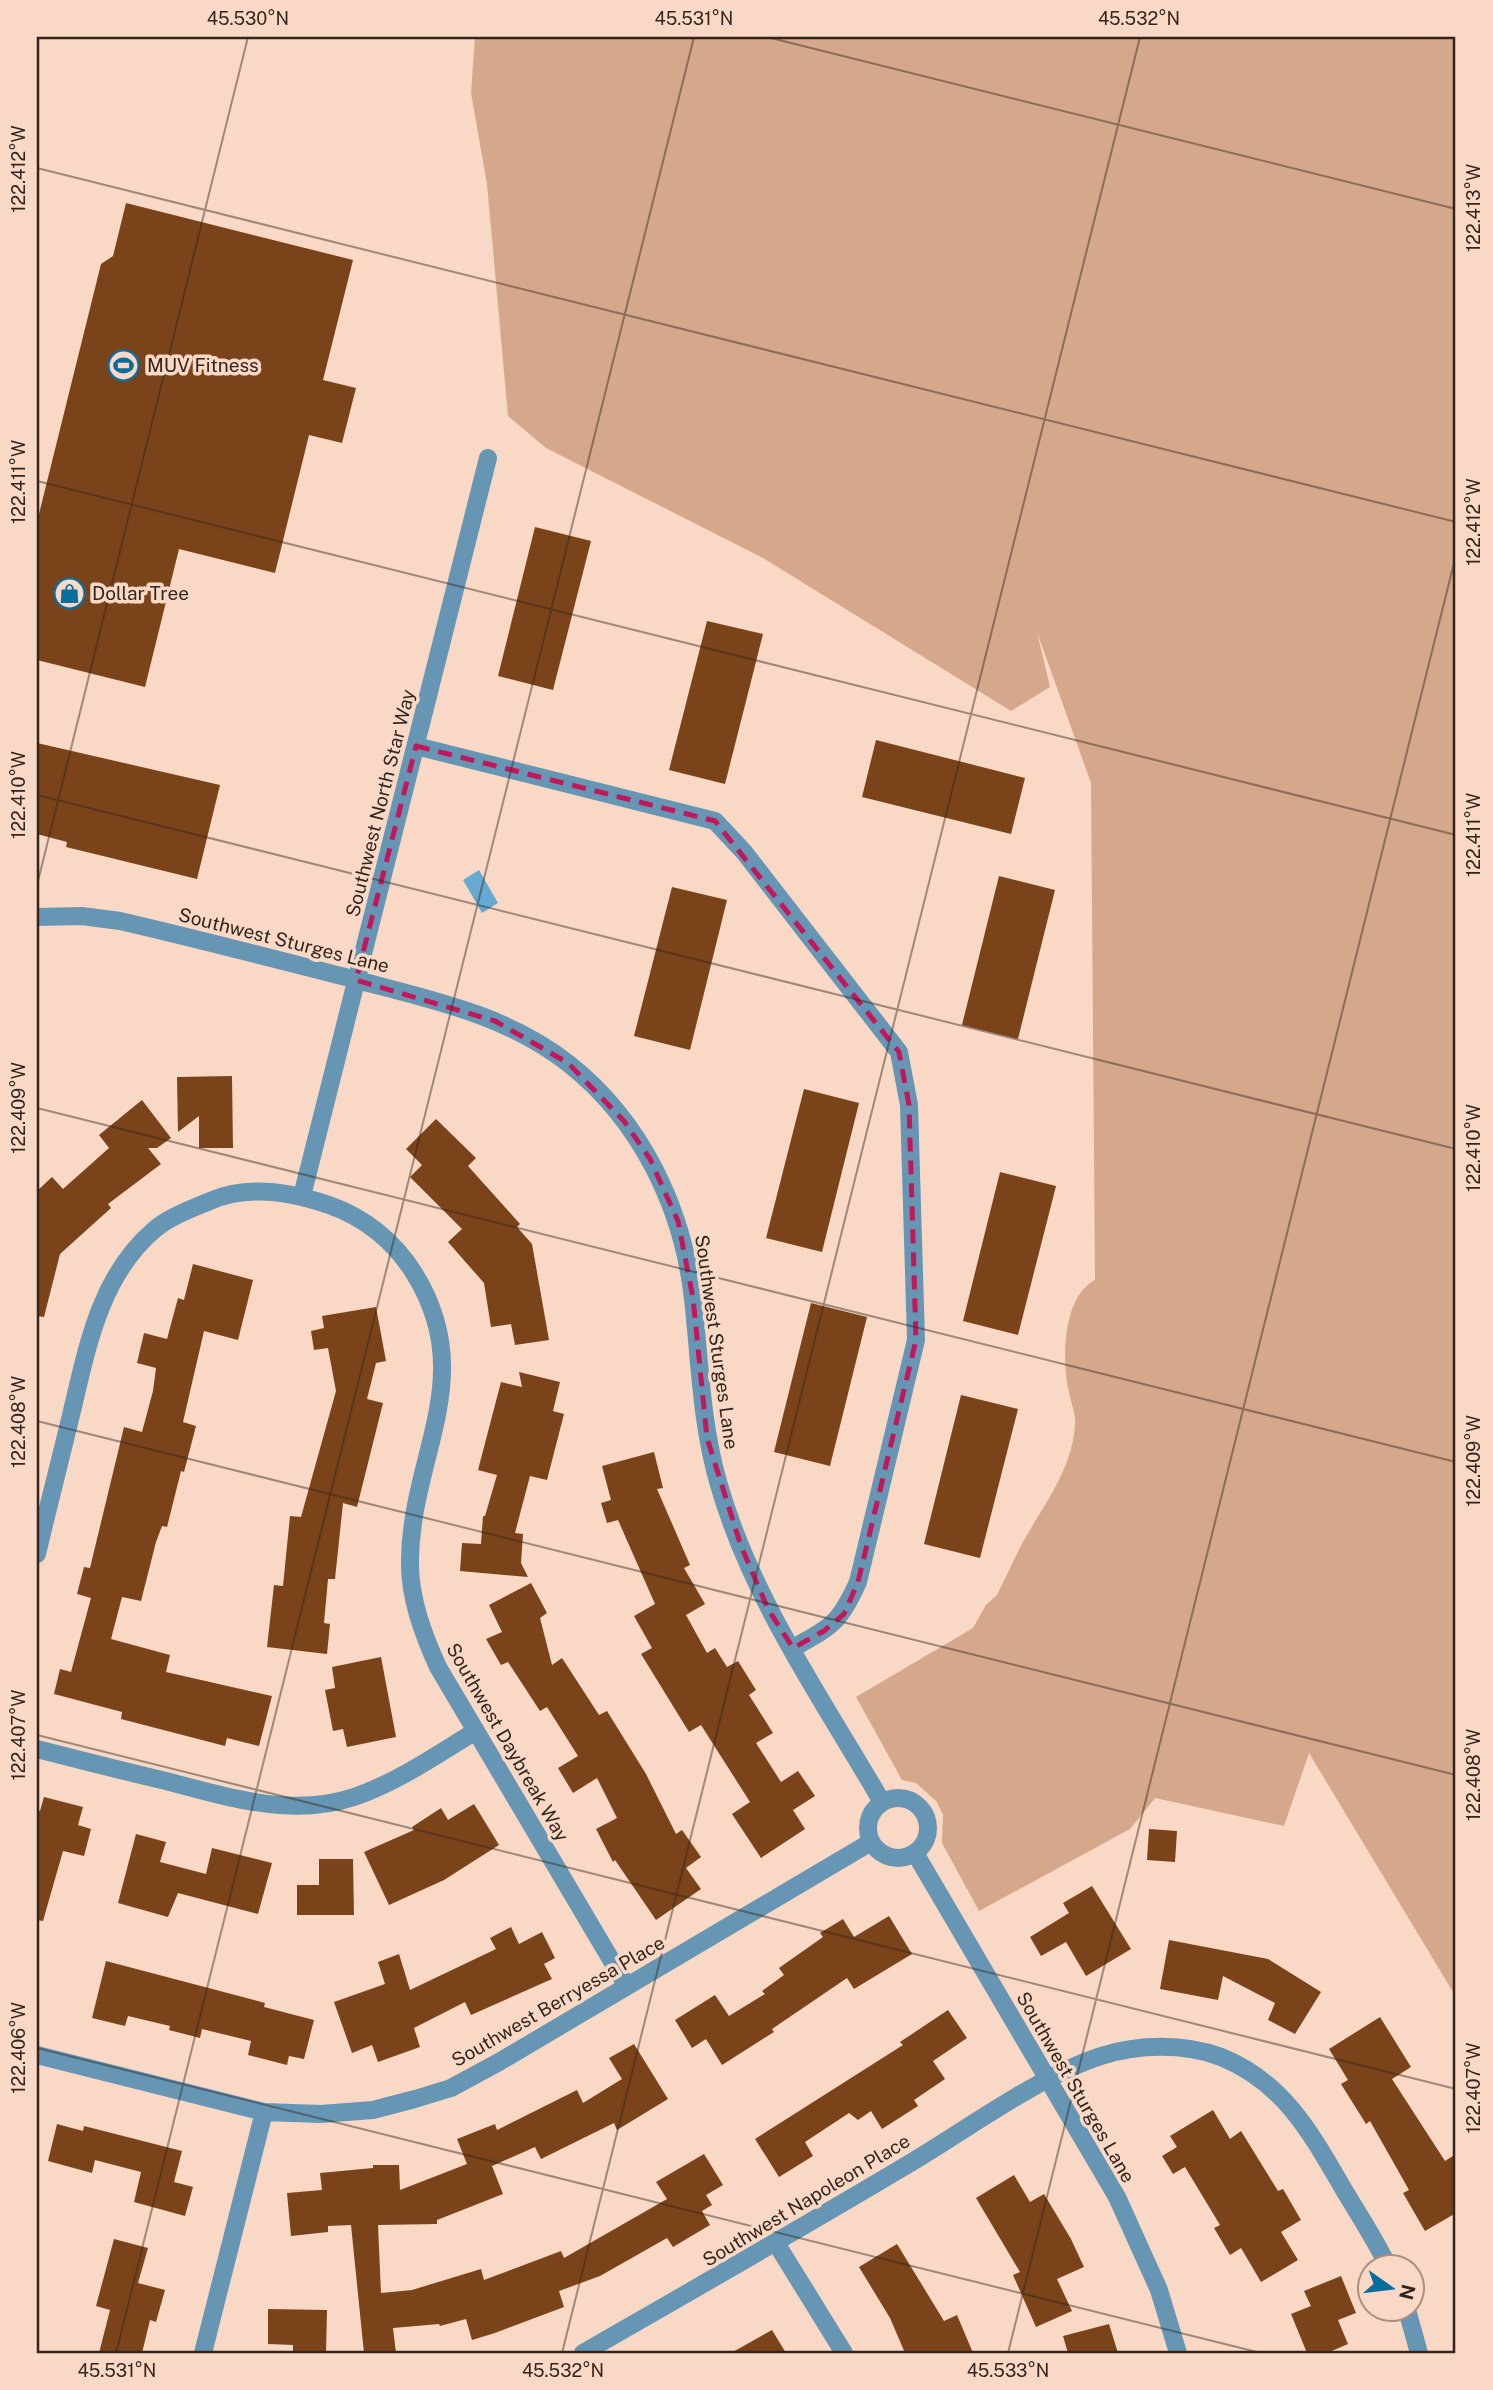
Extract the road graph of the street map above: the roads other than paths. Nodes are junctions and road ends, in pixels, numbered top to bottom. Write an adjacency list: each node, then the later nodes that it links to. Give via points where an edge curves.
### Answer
1 (488, 458): 2 (street, Southwest North Star Way)
2 (416, 746): 4 (street, Southwest North Star Way); 7 (street, via 715,821 899,1052 909,1105 916,1340 858,1582 844,1614)
3 (37, 917): 4 (street, Southwest Sturges Lane, via 120,921)
4 (356, 980): 5 (street, Southwest North Star Way); 7 (street, Southwest Sturges Lane, via 470,1010 531,1040 568,1063 593,1086 650,1159 683,1243 693,1298 699,1387 719,1486 768,1609)
5 (302, 1196): 6 (street, via 269,1191 216,1198 155,1229 126,1260 94,1324); 8 (street, Southwest Daybreak Way, via 340,1209 389,1242 423,1289 438,1328 442,1389 417,1499 410,1562 424,1638)
6 (37, 1554)
7 (793, 1648): 10 (street, Southwest Sturges Lane)
8 (476, 1731): 9 (street, via 392,1782 352,1797 297,1806 250,1802); 13 (street, Southwest Daybreak Way)
9 (37, 1749)
10 (882, 1802): 11 (street, via 871,1814); 12 (street, via 906,1798 923,1811 928,1834)
11 (871, 1842): 12 (street, via 893,1858); 13 (street, Southwest Berryessa Place)
12 (915, 1853): 15 (street, Southwest Sturges Lane)
13 (626, 1985): 16 (street, Southwest Berryessa Place, via 451,2088 373,2110)
14 (37, 2055): 16 (street, Southwest Berryessa Place)
15 (1048, 2080): 17 (street, Southwest Napoleon Place); 18 (street, Southwest Napoleon Place, via 1100,2056 1128,2049 1161,2047 1222,2057 1274,2088 1307,2127); 23 (street, Southwest Sturges Lane, via 1123,2209 1159,2290)
16 (264, 2112): 20 (street)
17 (776, 2243): 21 (street, Southwest Napoleon Place); 22 (street)
18 (1381, 2254)
19 (1411, 2324): 24 (street)
20 (204, 2353)
21 (583, 2353)
22 (844, 2353)
23 (1178, 2353)
24 (1419, 2353)

